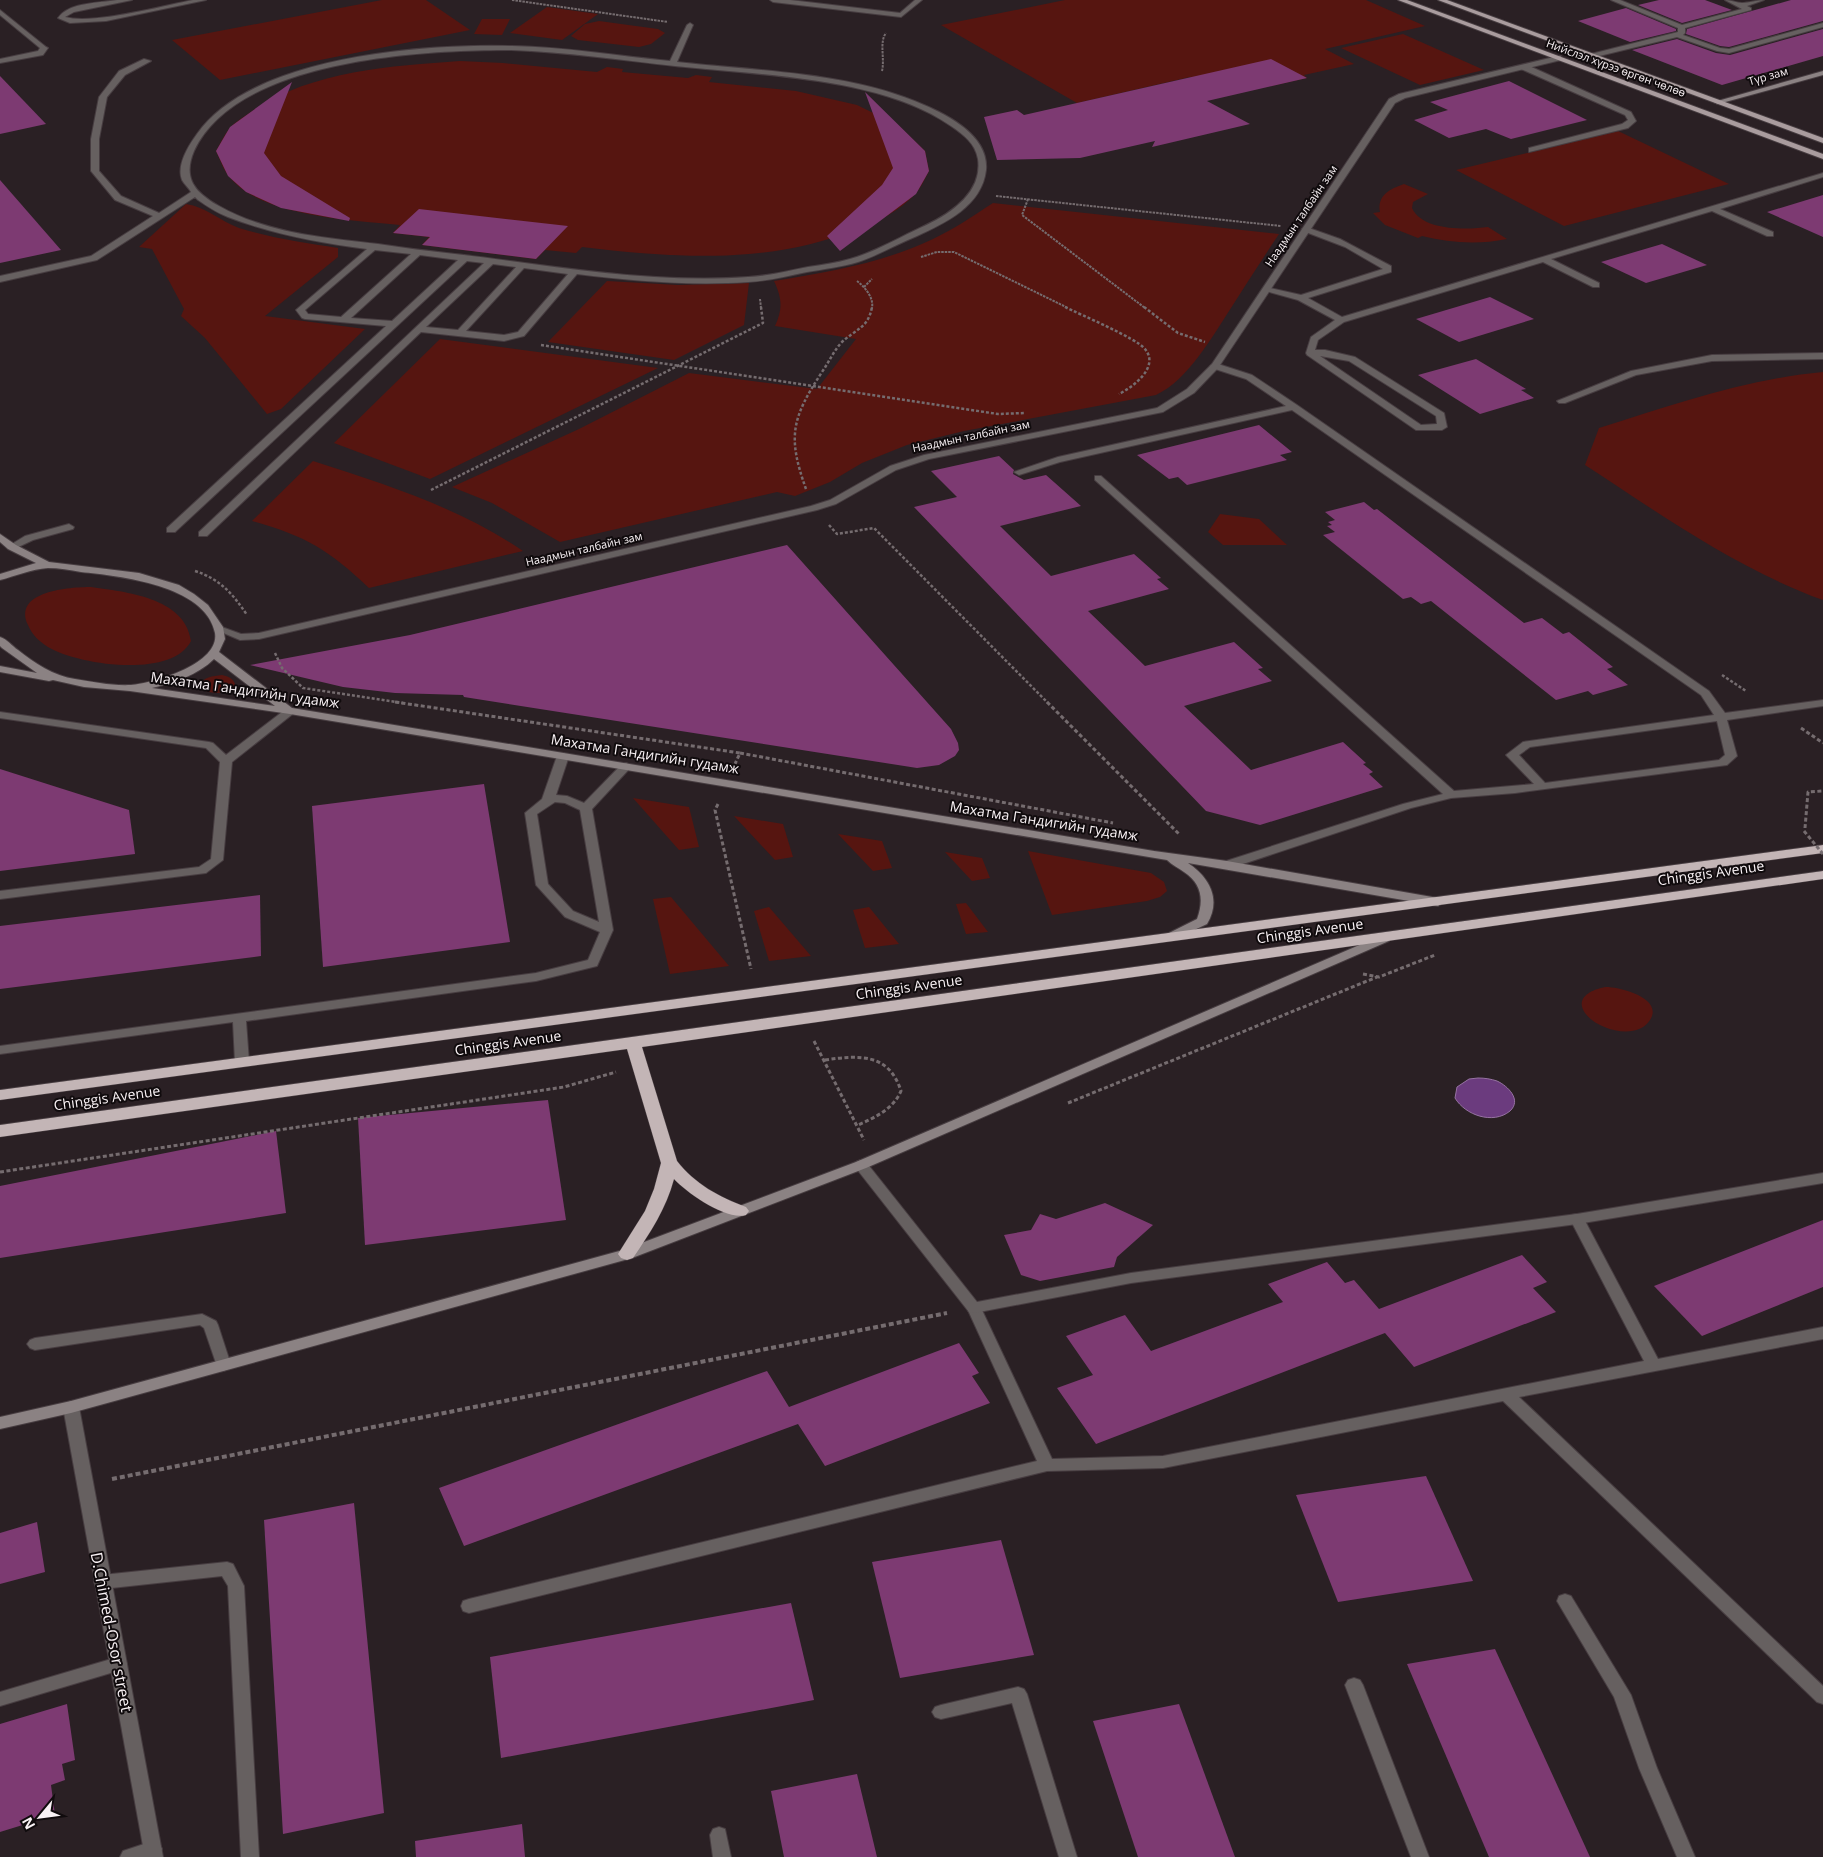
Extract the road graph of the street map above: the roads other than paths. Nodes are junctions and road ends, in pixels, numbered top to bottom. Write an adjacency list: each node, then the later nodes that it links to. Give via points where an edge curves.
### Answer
1 (129, 0): 2 (street, via 72,10 61,18 86,22)
2 (203, 0)
3 (772, 0): 10 (street)
4 (919, 0): 10 (street, via 901,15)
5 (1401, 0): 18 (main road, Нийслэл хүрээ өргөн чөлөө)
6 (1441, 0): 17 (main road, Нийслэл хүрээ өргөн чөлөө)
7 (1614, 0): 15 (street)
8 (1728, 0): 11 (street)
9 (1761, 0): 11 (street)
10 (799, 1)
11 (1742, 5): 15 (street, via 1749,9)
12 (0, 12): 19 (street, via 44,50 40,54)
13 (690, 25): 21 (street)
14 (1823, 26): 16 (street, via 1729,51)
15 (1681, 27): 16 (street, via 1682,33)
16 (1678, 35): 17 (street)
17 (1594, 56): 24 (main road, Нийслэл хүрээ өргөн чөлөө)
18 (1558, 58): 22 (street, Наадмын талбайн зам); 26 (main road, Нийслэл хүрээ өргөн чөлөө)
19 (0, 61)
20 (147, 61): 33 (street, via 122,73 103,97 95,139 96,171 118,198)
21 (672, 63): 31 (street, via 488,48 398,54 316,69 258,90 211,119 195,143 185,168 186,181); 42 (street, via 820,80 874,90 924,107 950,122 979,149 983,169 974,193 958,209 927,228 865,256 837,264 758,279 674,280)
22 (1524, 67): 28 (street, via 1628,114 1632,121 1625,126); 34 (street, Наадмын талбайн зам, via 1392,101)
23 (1823, 73): 24 (main road, Түр зам)
24 (1718, 102): 25 (main road, Нийслэл хүрээ өргөн чөлөө)
25 (1800, 132): 26 (main road); 27 (main road, Нийслэл хүрээ өргөн чөлөө)
26 (1777, 140): 29 (main road, Нийслэл хүрээ өргөн чөлөө)
27 (1823, 141)
28 (1532, 150)
29 (1823, 157)
30 (1822, 176): 32 (street)
31 (195, 193): 33 (street); 36 (street, via 220,211 258,226 303,237)
32 (1712, 208): 35 (street); 39 (street)
33 (160, 216): 43 (street, via 94,258)
34 (1306, 229): 45 (street, Наадмын талбайн зам); 46 (street, via 1348,245 1387,266 1388,270)
35 (1770, 234)
36 (375, 246): 37 (street); 47 (street, via 300,310 305,316)
37 (418, 252): 38 (street); 47 (street)
38 (465, 258): 40 (street); 49 (street)
39 (1544, 259): 44 (street); 48 (street)
40 (491, 261): 41 (street); 50 (street)
41 (522, 265): 42 (street); 51 (street)
42 (575, 271): 51 (street, via 521,334 504,338)
43 (0, 279)
44 (1596, 285)
45 (1266, 290): 46 (street); 54 (street, Наадмын талбайн зам)
46 (1301, 298): 48 (street)
47 (344, 320): 49 (street)
48 (1341, 320): 52 (street, via 1314,340)
49 (393, 324): 60 (street)
50 (420, 328): 51 (street); 61 (street)
51 (460, 333)
52 (1310, 353): 52 (street, via 1419,428 1442,427 1441,415 1352,359)
53 (1823, 356): 55 (street, via 1712,358 1634,373)
54 (1215, 366): 56 (street, via 1249,377); 66 (street, Наадмын талбайн зам, via 1185,397 1160,410 927,456 893,468 833,502 814,508 253,637 240,637)
55 (1562, 401)
56 (1294, 407): 57 (street, via 1058,460); 75 (street, via 1705,693)
57 (1019, 472)
58 (1098, 478): 80 (street)
59 (68, 527): 63 (street, via 29,538)
60 (171, 530)
61 (203, 534)
62 (0, 537): 63 (main road)
63 (12, 547): 64 (main road)
64 (47, 565): 65 (main road); 66 (main road, via 135,576 172,587 205,606)
65 (0, 577)
66 (219, 629): 68 (main road, via 220,641)
67 (0, 640): 70 (main road, via 20,657)
68 (213, 653): 71 (main road, via 199,666 182,674); 73 (main road)
69 (0, 669): 70 (main road, Махатма Гандигийн гудамж)
70 (62, 680): 71 (main road, Махатма Гандигийн гудамж)
71 (130, 688): 73 (main road, Махатма Гандигийн гудамж)
72 (1823, 703): 75 (street)
73 (290, 711): 76 (main road, Махатма Гандигийн гудамж); 77 (street)
74 (0, 715): 77 (street, via 209,745)
75 (1721, 716): 79 (street, via 1731,756 1722,764); 79 (street, via 1527,744 1512,755)
76 (563, 756): 78 (main road, Махатма Гандигийн гудамж); 81 (street)
77 (226, 761): 87 (street, via 217,860 202,870)
78 (626, 766): 82 (street); 84 (main road, Махатма Гандигийн гудамж)
79 (1542, 786): 80 (street)
80 (1451, 795): 85 (street)
81 (548, 800): 82 (street, via 564,797); 89 (street, via 531,813 542,885 569,914)
82 (586, 808): 89 (street)
83 (1823, 848): 88 (highway, Chinggis Avenue)
84 (1154, 854): 85 (main road); 90 (main road, via 1194,873 1203,882 1209,905 1203,921)
85 (1227, 864): 88 (main road)
86 (1823, 875): 91 (highway, Chinggis Avenue)
87 (0, 895)
88 (1438, 902): 90 (highway, Chinggis Avenue)
89 (607, 930): 92 (street, via 593,963 536,977)
90 (1173, 936): 95 (highway, Chinggis Avenue)
91 (1385, 938): 93 (highway, Chinggis Avenue); 99 (main road)
92 (239, 1017): 94 (street); 95 (street)
93 (633, 1043): 97 (highway, Chinggis Avenue); 98 (highway)
94 (0, 1050)
95 (242, 1062): 96 (highway, Chinggis Avenue)
96 (0, 1094)
97 (0, 1131)
98 (669, 1162): 101 (highway, via 679,1177 701,1193); 103 (highway, via 665,1187 652,1216)
99 (861, 1165): 101 (main road); 104 (street)
100 (1823, 1178): 102 (street)
101 (740, 1211): 103 (main road)
102 (1577, 1220): 104 (street, via 1131,1278); 108 (street)
103 (627, 1254): 107 (main road)
104 (974, 1308): 112 (street)
105 (1823, 1333): 108 (street)
106 (35, 1344): 107 (street, via 202,1319 211,1325)
107 (223, 1365): 110 (main road)
108 (1654, 1365): 109 (street)
109 (1506, 1394): 112 (street, via 1163,1462); 118 (street)
110 (71, 1407): 111 (main road); 113 (street, D.Chimed-Osor street)
111 (0, 1423)
112 (1047, 1465): 115 (street)
113 (102, 1582): 116 (street, D.Chimed-Osor street); 124 (street, via 228,1569 236,1586)
114 (1565, 1601): 128 (street, via 1622,1694 1648,1768)
115 (469, 1606)
116 (118, 1664): 119 (street); 122 (street, D.Chimed-Osor street)
117 (1354, 1685): 127 (street)
118 (1823, 1697)
119 (0, 1700)
120 (941, 1712): 126 (street, via 1018,1694)
121 (719, 1836): 125 (street)
122 (153, 1853): 123 (street)
123 (129, 1857)
124 (250, 1857)
125 (722, 1857)
126 (1068, 1857)
127 (1420, 1857)
128 (1686, 1857)

